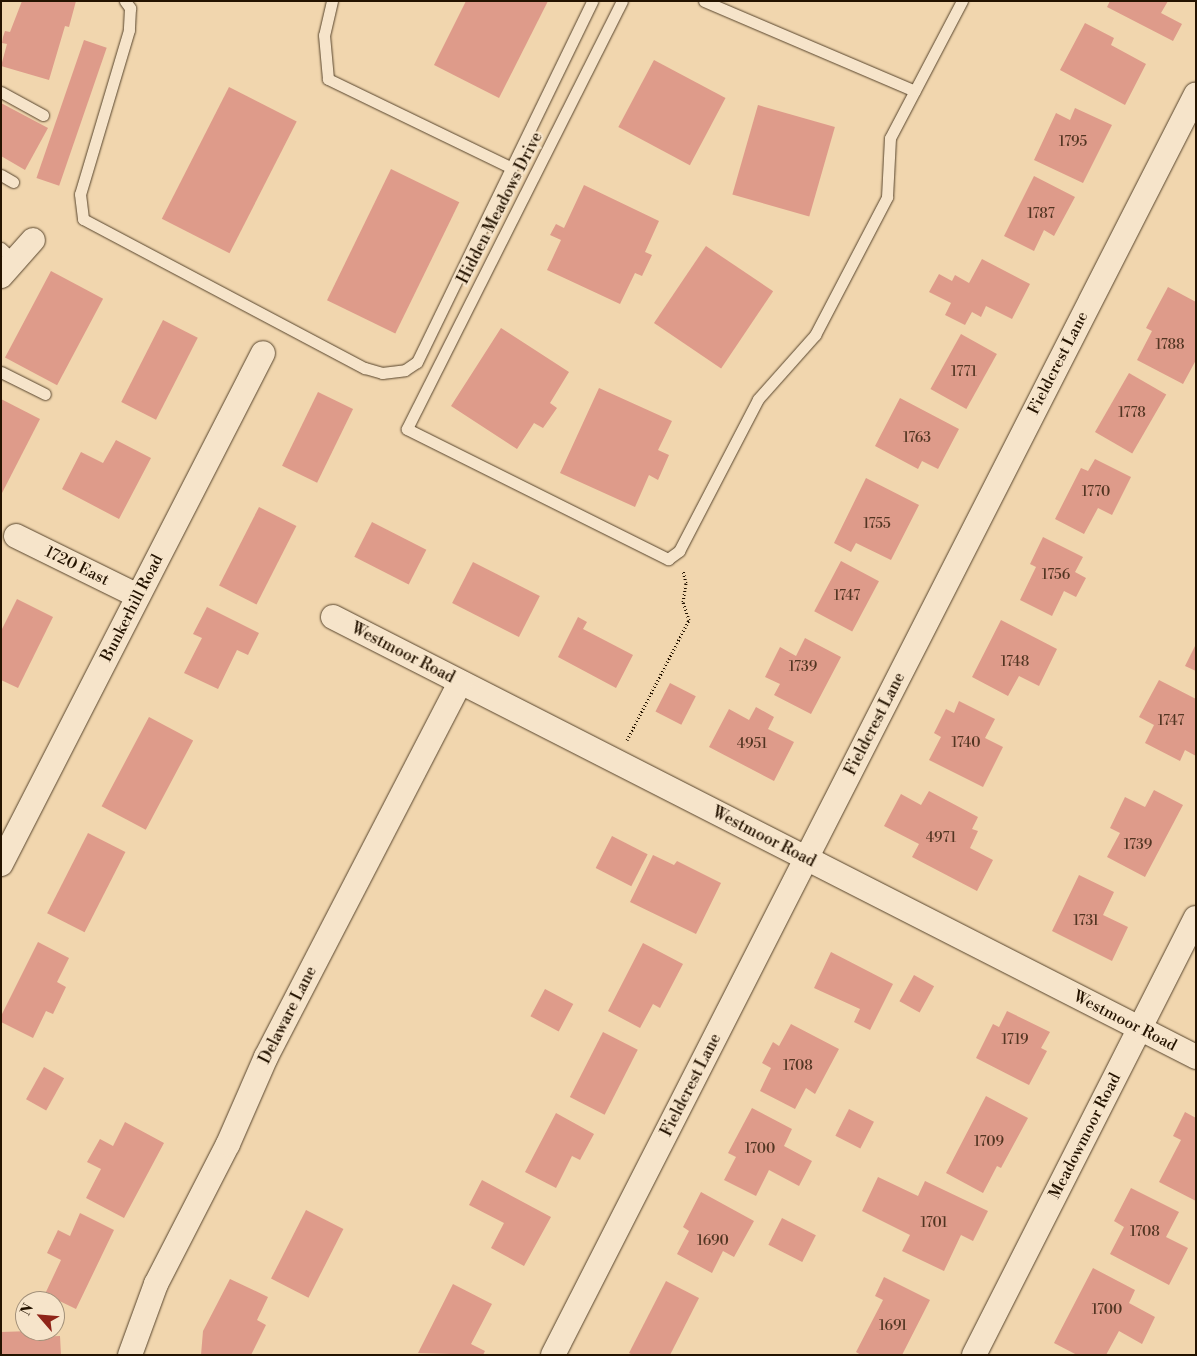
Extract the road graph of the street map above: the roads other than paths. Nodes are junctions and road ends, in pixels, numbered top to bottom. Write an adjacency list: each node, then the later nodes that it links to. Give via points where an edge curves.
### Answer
1 (125, 1): 11 (lane, via 130,8 129,30 80,194 83,219 365,368 394,373 417,362)
2 (332, 1): 11 (lane, via 324,35 328,78)
3 (592, 1): 11 (lane)
4 (622, 1): 7 (lane, Hidden Meadows Drive, via 407,429 668,560 675,556 758,399 815,335 887,197 887,146)
5 (704, 1): 7 (lane)
6 (962, 1): 7 (lane)
7 (915, 91)
8 (1, 92): 10 (lane)
9 (1196, 94): 23 (street, Fieldcrest Lane)
10 (43, 115)
11 (512, 168)
12 (1, 175): 13 (lane)
13 (13, 182)
14 (33, 240): 15 (street)
15 (6, 262)
16 (263, 353): 20 (street, Bunkerhill Road)
17 (1, 372): 18 (lane)
18 (45, 394)
19 (16, 536): 20 (street, 1720 East)
20 (138, 596): 24 (street, Bunkerhill Road)
21 (333, 616): 22 (street, Westmoor Road)
22 (460, 682): 23 (street, Westmoor Road); 28 (street, Delaware Lane, via 266,1057 228,1144 156,1284)
23 (807, 858): 26 (street, Westmoor Road); 29 (street, Fieldcrest Lane)
24 (1, 864)
25 (1196, 918): 26 (street, Meadowmoor Road)
26 (1139, 1028): 27 (street, Westmoor Road); 30 (street, Meadowmoor Road)
27 (1196, 1057)
28 (130, 1355)
29 (553, 1355)
30 (974, 1355)

